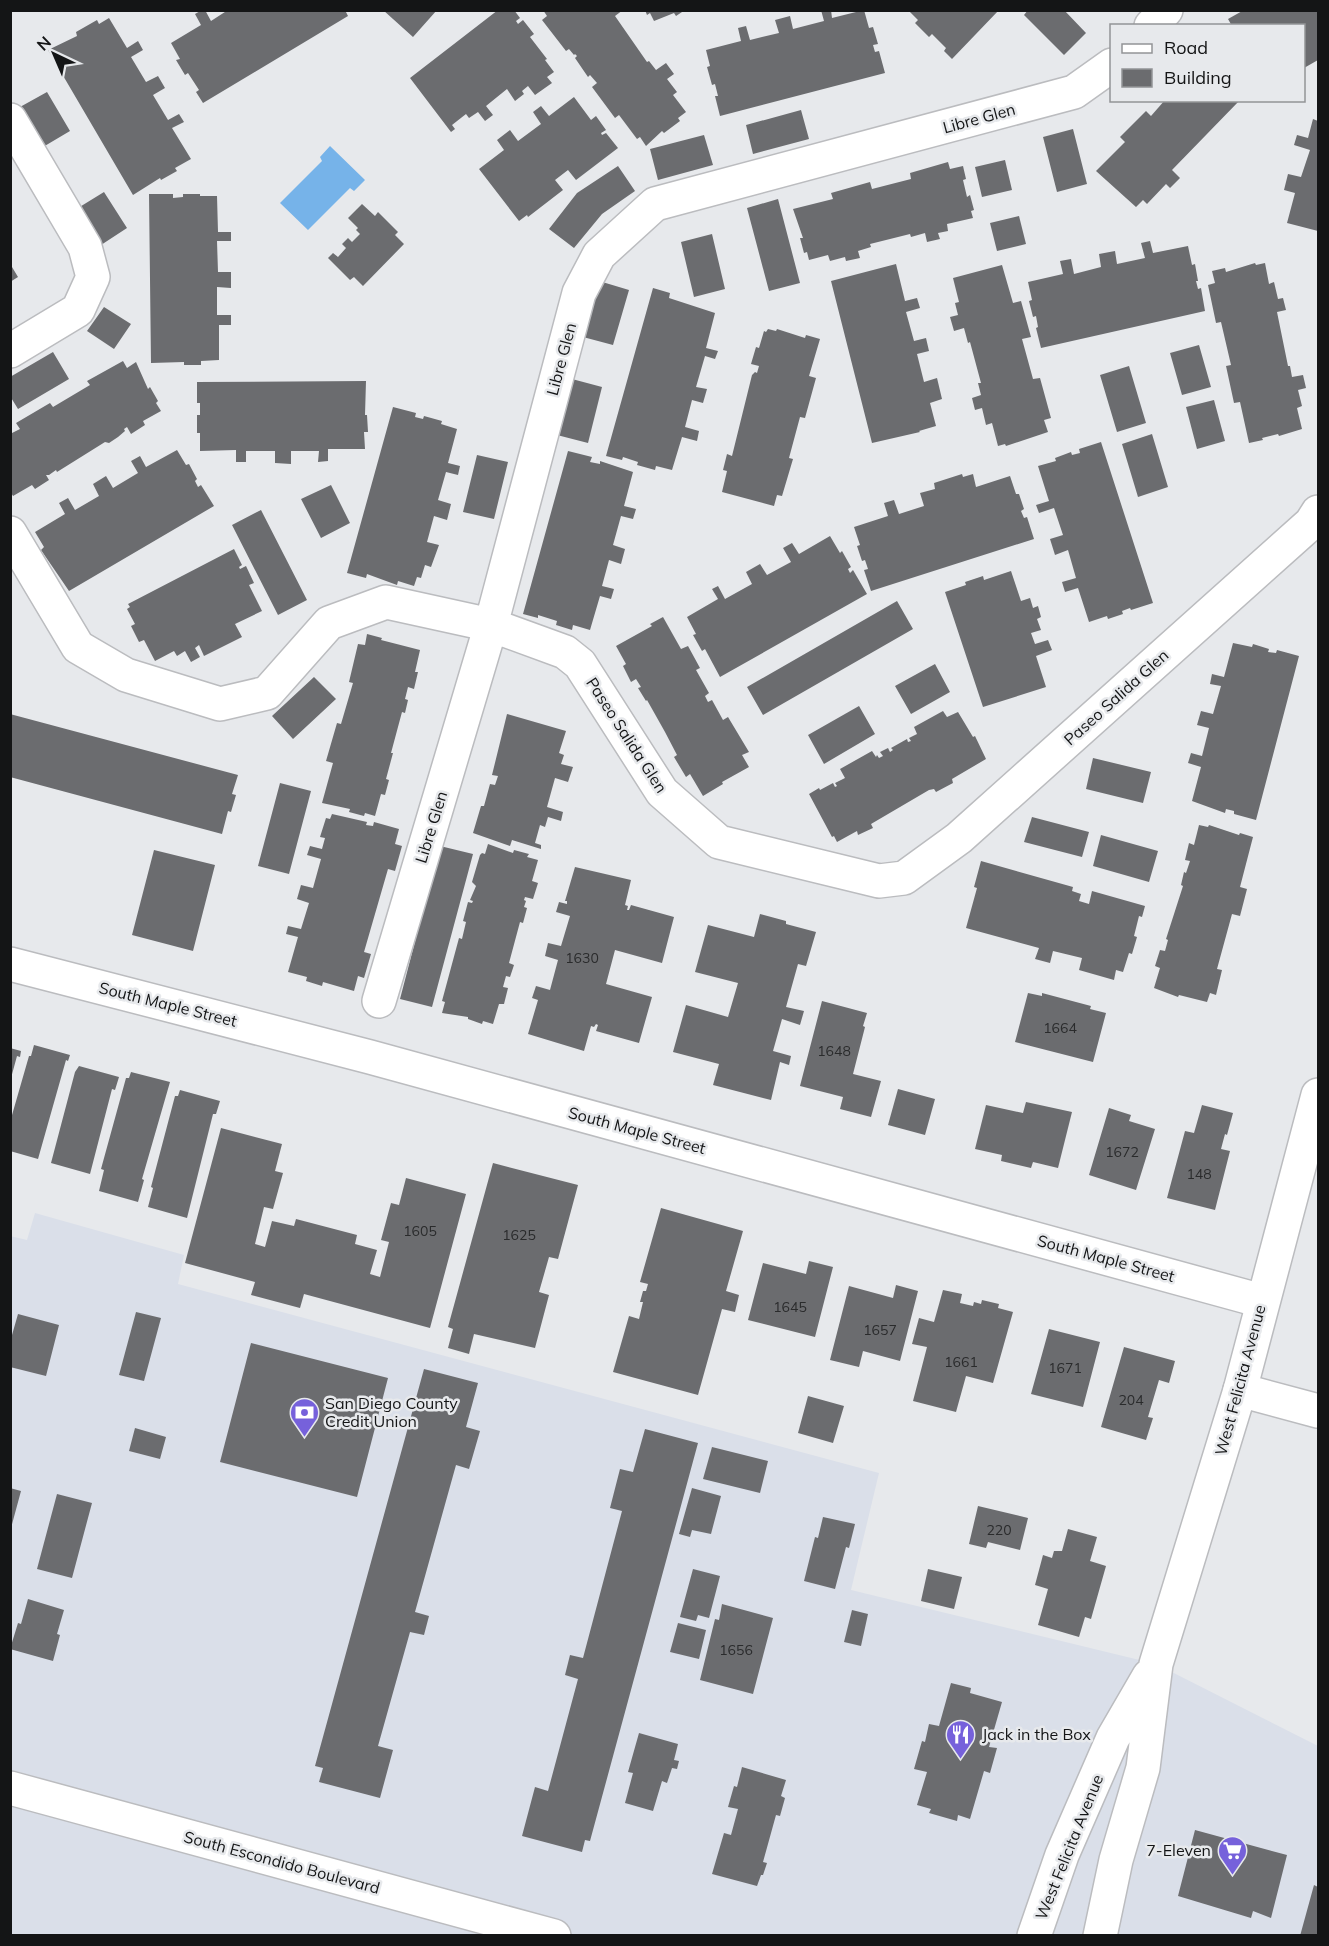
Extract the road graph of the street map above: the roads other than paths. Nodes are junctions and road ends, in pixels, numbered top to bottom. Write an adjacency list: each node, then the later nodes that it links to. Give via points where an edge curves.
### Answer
1 (1166, 10): 2 (street)
2 (1153, 24)
3 (1110, 65): 8 (street, Libre Glen, via 1074,92 655,204 599,255 579,293)
4 (10, 120): 5 (street, via 85,247 93,277 78,310)
5 (10, 351)
6 (1318, 512): 8 (street, Paseo Salida Glen, via 1311,523 959,838 904,878 879,882 718,842 662,792 580,664 565,652)
7 (10, 533): 8 (street, Paseo Salida Glen, via 78,647 126,675 220,704 267,693 329,623 386,602)
8 (491, 625): 10 (street, Libre Glen)
9 (10, 964): 12 (street, South Maple Street, via 348,1051)
10 (379, 1001)
11 (1318, 1095): 12 (street, West Felicita Avenue)
12 (1262, 1301): 13 (street, West Felicita Avenue)
13 (1240, 1390): 14 (street); 15 (street, West Felicita Avenue)
14 (1318, 1411)
15 (1156, 1664): 18 (street, West Felicita Avenue, via 1113,1738 1062,1855); 19 (street, West Felicita Avenue, via 1143,1768 1116,1860)
16 (10, 1788): 17 (street, South Escondido Boulevard)
17 (554, 1935)
18 (1034, 1935)
19 (1100, 1935)

